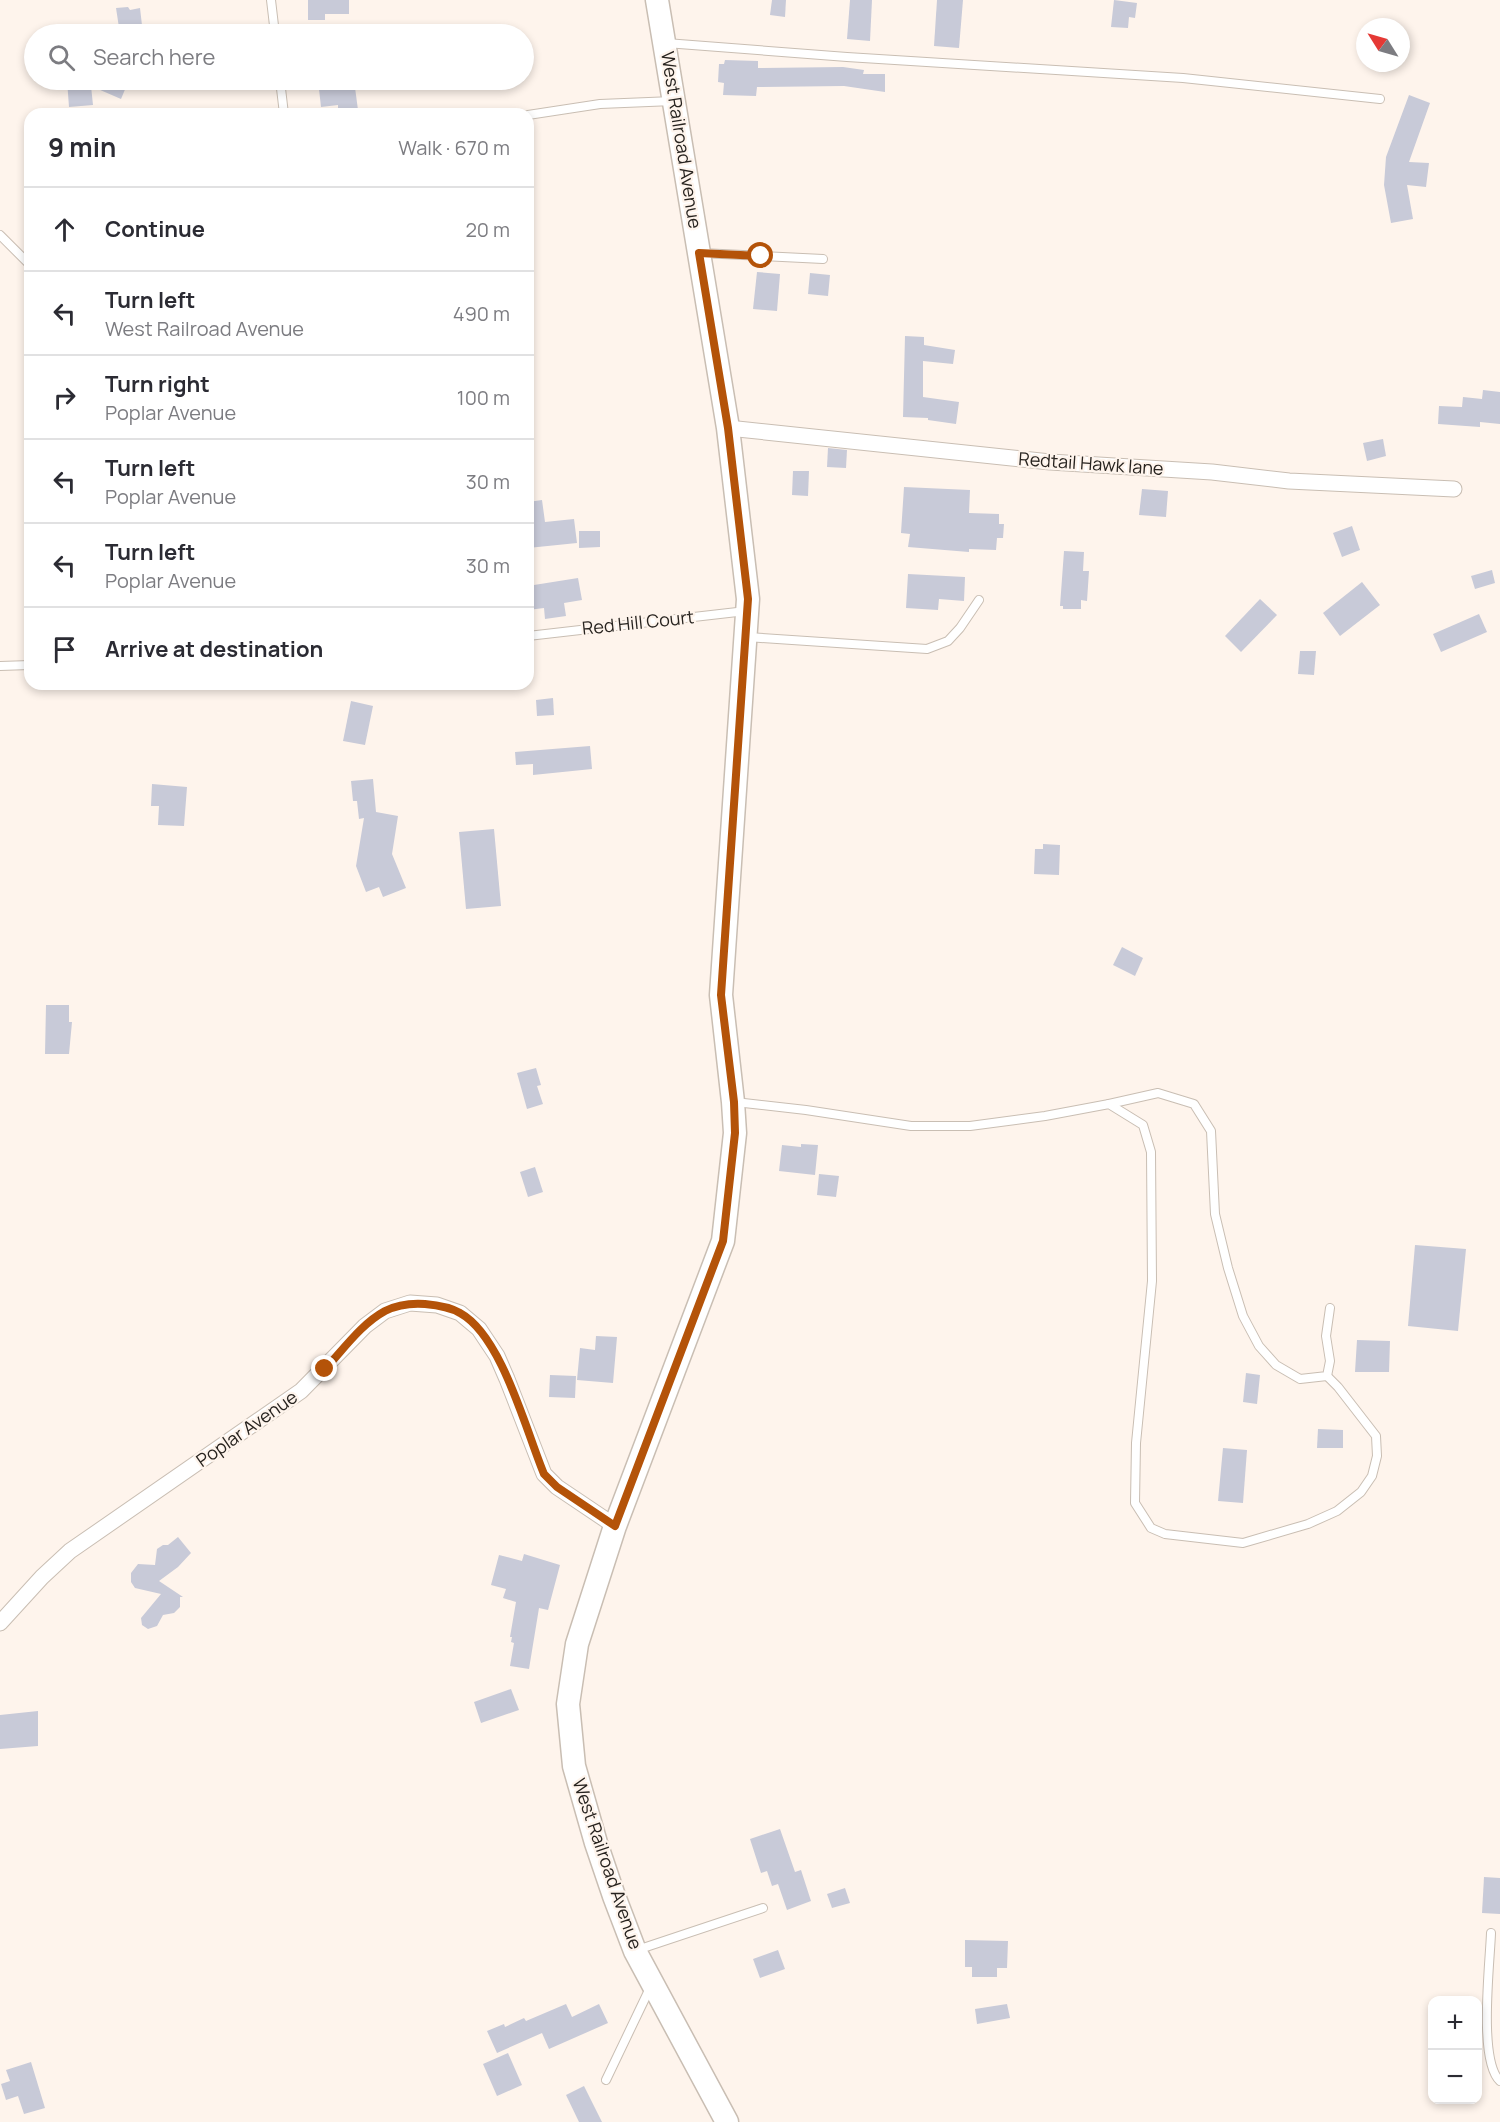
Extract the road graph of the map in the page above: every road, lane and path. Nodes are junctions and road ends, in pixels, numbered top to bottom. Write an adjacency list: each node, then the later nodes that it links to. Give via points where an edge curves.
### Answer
1 (271, 0): 3 (lane)
2 (657, 0): 4 (main road, West Railroad Avenue)
3 (274, 24)
4 (664, 43): 6 (lane, via 1183,78); 7 (main road, West Railroad Avenue)
5 (281, 90): 8 (lane)
6 (1380, 99)
7 (674, 101): 9 (lane, via 600,104); 11 (main road, West Railroad Avenue)
8 (283, 108)
9 (534, 114)
10 (0, 235): 12 (lane)
11 (699, 253): 13 (lane); 14 (main road, West Railroad Avenue)
12 (24, 259)
13 (824, 259)
14 (728, 428): 15 (street, Redtail Hawk lane, via 1050,462 1289,481); 17 (main road, West Railroad Avenue)
15 (1454, 489)
16 (979, 600): 19 (lane, via 948,641 927,649)
17 (747, 611): 18 (lane, Red Hill Court); 19 (main road, West Railroad Avenue)
18 (534, 635)
19 (745, 637): 22 (main road, West Railroad Avenue, via 721,995)
20 (24, 665): 21 (lane)
21 (0, 666)
22 (734, 1102): 23 (lane, via 911,1126 970,1126); 26 (main road, West Railroad Avenue, via 735,1133 723,1241)
23 (1109, 1104): 25 (lane, via 1158,1093 1194,1104 1210,1131 1215,1214 1243,1316 1259,1346 1276,1365 1300,1379); 25 (lane, via 1143,1125 1151,1152 1152,1281 1136,1443 1135,1503 1151,1528 1165,1534 1243,1543 1308,1524 1337,1511 1361,1492 1372,1476 1376,1436)
24 (1330, 1308): 25 (lane)
25 (1327, 1376)
26 (615, 1526): 27 (street, Poplar Avenue, via 544,1474 507,1378 479,1329 460,1313 437,1305 410,1303 385,1311 293,1397 70,1551); 30 (main road, West Railroad Avenue, via 578,1644 568,1704 574,1766 596,1843)
27 (0, 1623)
28 (763, 1908): 30 (lane)
29 (1491, 1933): 33 (lane, via 1489,2048 1494,2074)
30 (635, 1951): 31 (main road, West Railroad Avenue)
31 (652, 1984): 32 (lane); 34 (main road, West Railroad Avenue)
32 (606, 2080)
33 (1500, 2081)
34 (727, 2122)

